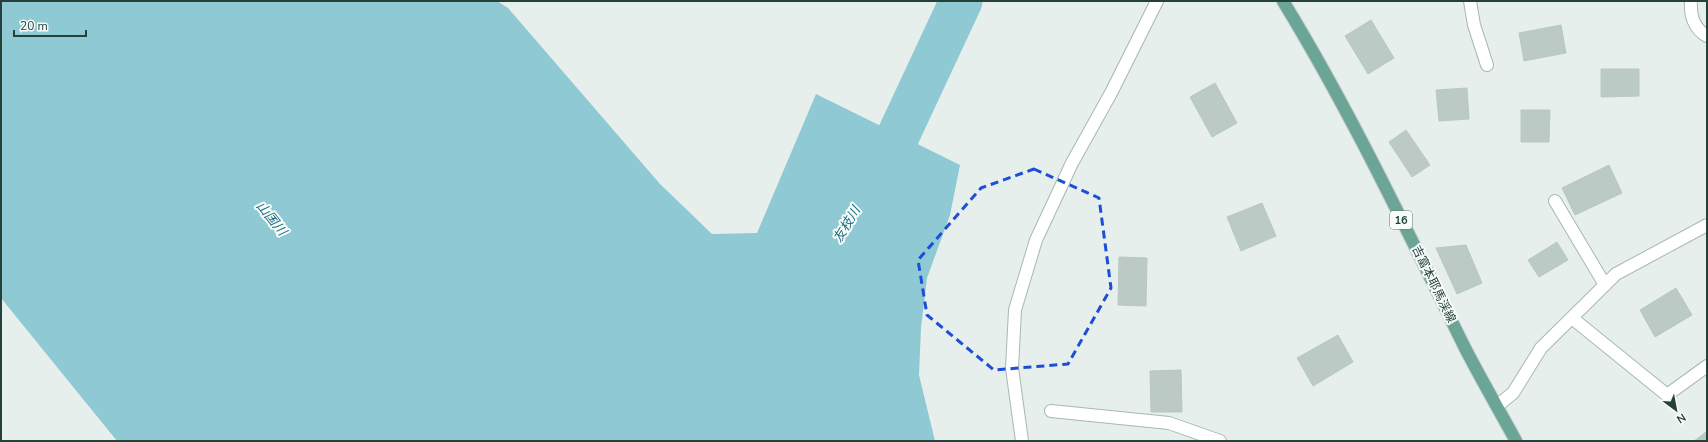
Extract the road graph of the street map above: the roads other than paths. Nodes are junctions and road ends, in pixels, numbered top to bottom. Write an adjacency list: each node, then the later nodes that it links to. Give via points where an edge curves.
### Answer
1 (1156, 1): 14 (street, via 1111,93 1072,163 1036,240 1015,310 1012,368)
2 (1283, 1): 12 (main road, 吉富本耶馬渓線 / 16, via 1317,56)
3 (1470, 1): 6 (street, via 1474,25)
4 (1691, 1): 5 (street, via 1690,12 1699,31)
5 (1707, 36)
6 (1487, 65)
7 (1555, 201): 9 (street)
8 (1707, 225): 9 (street, via 1616,274)
9 (1605, 285): 10 (street)
10 (1572, 318): 11 (street, via 1667,395); 12 (street, via 1541,348 1513,393)
11 (1707, 366)
12 (1497, 406): 16 (main road, 吉富本耶馬渓線 / 16)
13 (1052, 410): 15 (street, via 1169,423)
14 (1022, 441)
15 (1220, 441)
16 (1516, 441)

